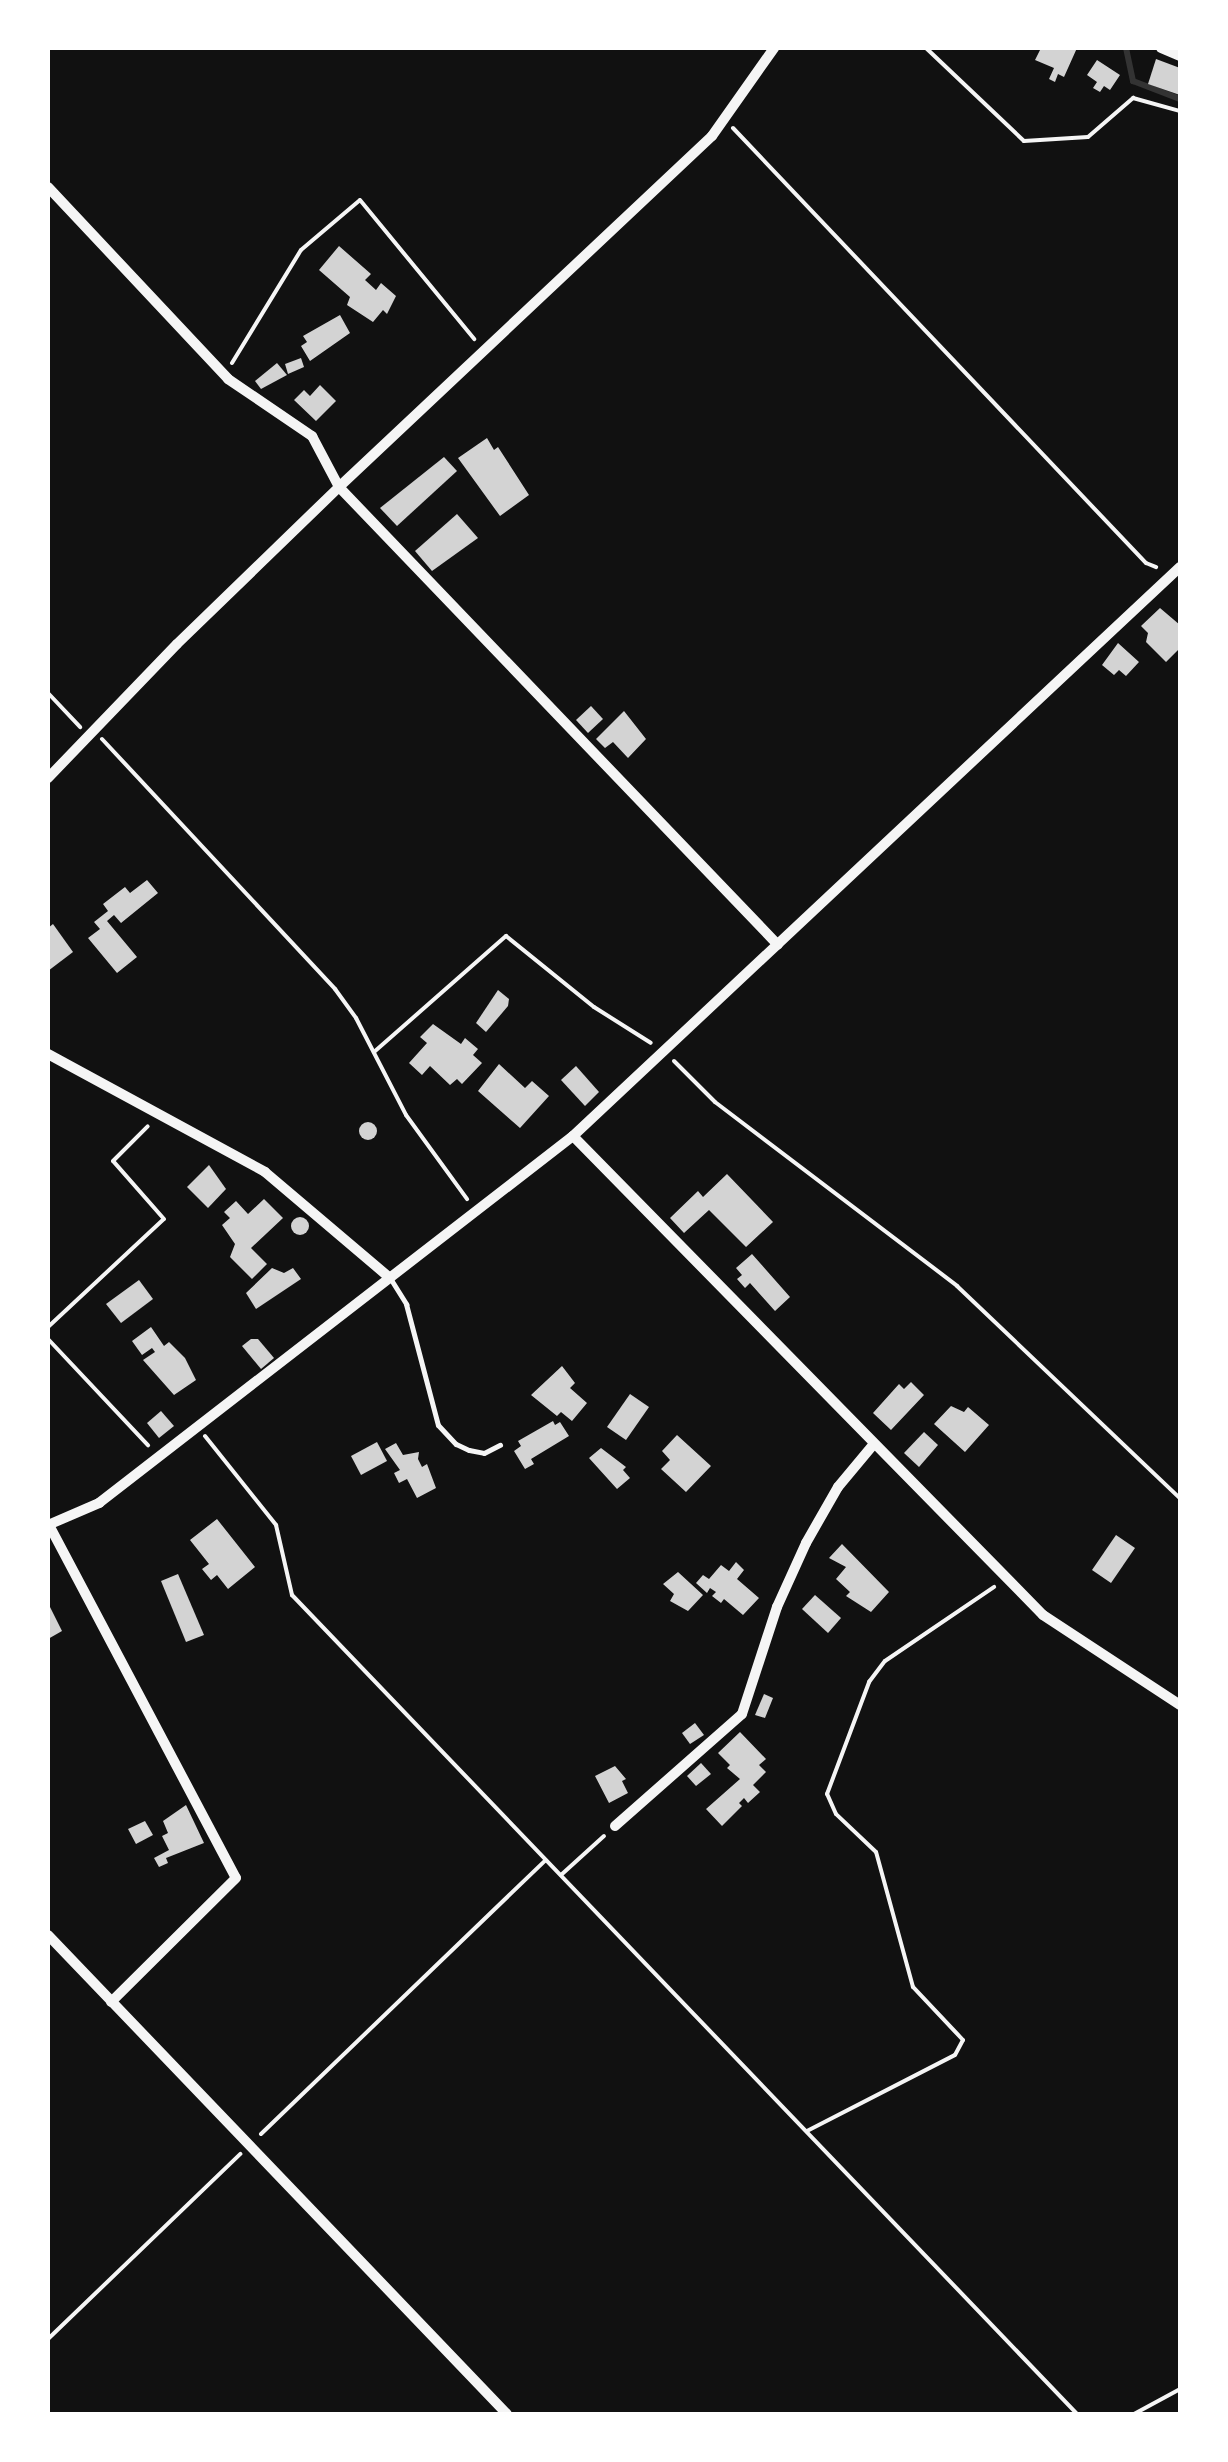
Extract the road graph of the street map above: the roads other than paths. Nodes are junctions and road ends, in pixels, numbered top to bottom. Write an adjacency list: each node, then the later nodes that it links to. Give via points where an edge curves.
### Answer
1 (774, 48): 5 (street, via 725,120)
2 (1161, 48): 3 (street)
3 (1180, 56)
4 (48, 187): 5 (street, via 224,375 312,436)
5 (339, 487): 7 (street); 8 (street)
6 (1176, 571): 8 (street)
7 (48, 778)
8 (778, 945): 10 (street)
9 (48, 1054): 11 (street, via 265,1172)
10 (573, 1136): 11 (street); 13 (street)
11 (390, 1278): 12 (lane, via 406,1304 438,1425 469,1450); 14 (street, via 160,1458 99,1502)
12 (500, 1445)
13 (872, 1445): 15 (street, via 1043,1615); 16 (street, via 806,1543 742,1714)
14 (48, 1525): 18 (street, via 236,1878)
15 (1180, 1705)
16 (615, 1826)
17 (48, 1935): 18 (street)
18 (112, 2002): 19 (street)
19 (507, 2414)

